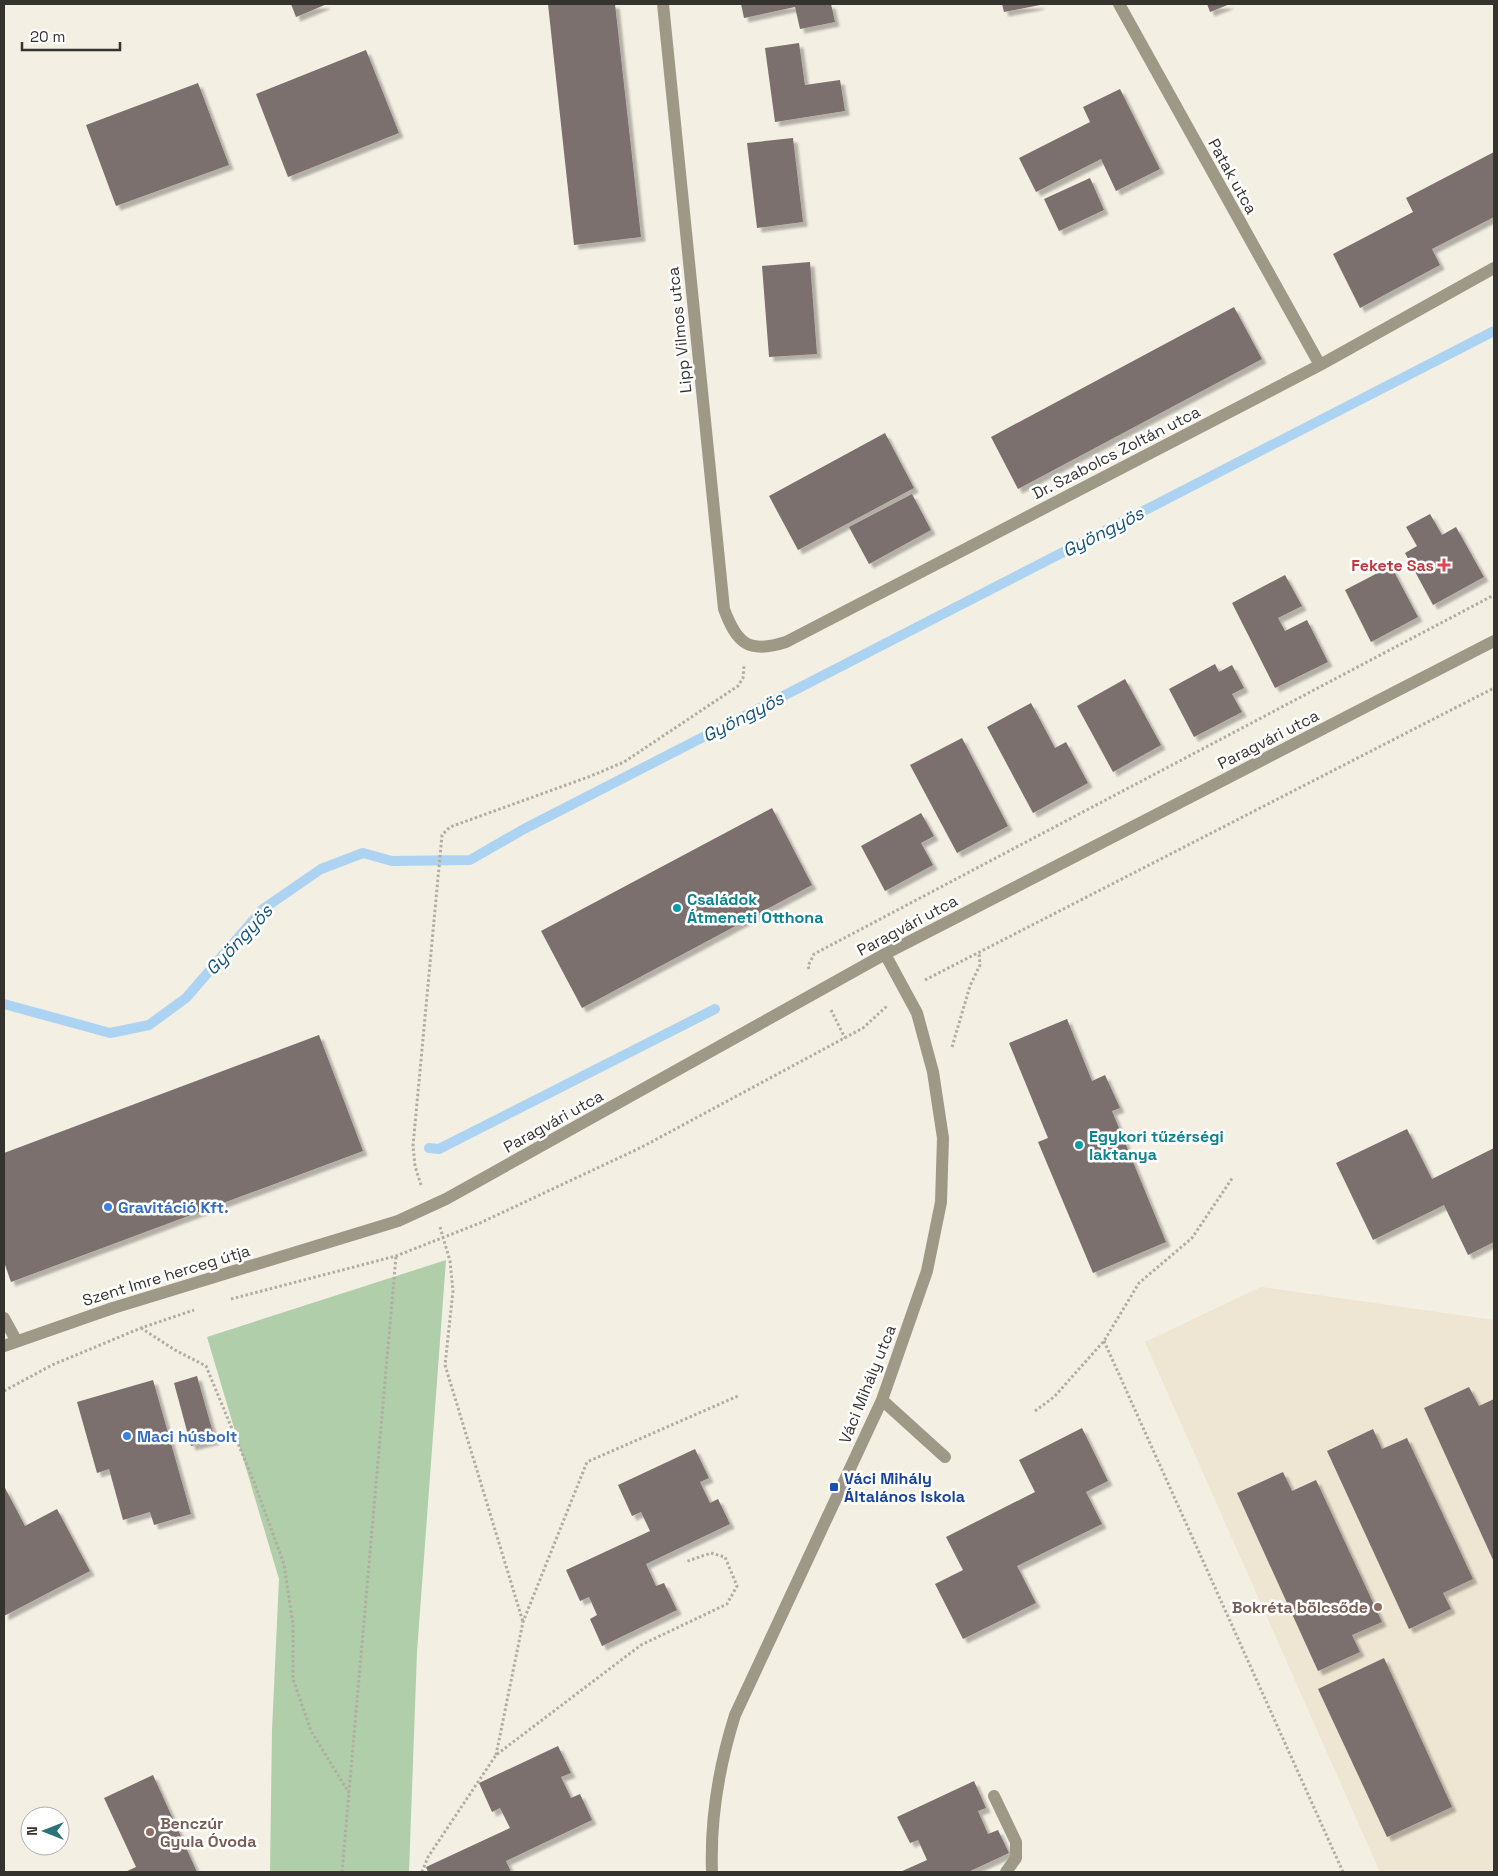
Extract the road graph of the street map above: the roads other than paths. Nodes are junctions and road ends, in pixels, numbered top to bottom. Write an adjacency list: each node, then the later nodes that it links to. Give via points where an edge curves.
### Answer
1 (663, 4): 6 (street, Lipp Vilmos utca, via 724,609 731,629)
2 (1119, 4): 4 (street, Patak utca)
3 (1494, 268): 4 (street, Dr. Szabolcs Zoltán utca)
4 (1320, 365): 6 (street, Dr. Szabolcs Zoltán utca, via 786,642 767,648)
5 (1493, 644): 7 (street, Paragvári utca)
6 (747, 645)
7 (885, 954): 8 (street, Paragvári utca, via 446,1200 398,1221); 12 (street, Váci Mihály utca, via 917,1013 933,1072 943,1138 941,1202 927,1271)
8 (338, 1240): 10 (street, Szent Imre herceg útja)
9 (4, 1318): 10 (street)
10 (16, 1340): 11 (street, Szent Imre herceg útja)
11 (4, 1346)
12 (882, 1400): 13 (street); 15 (street, Váci Mihály utca, via 735,1715 722,1756 716,1795)
13 (945, 1456)
14 (994, 1796): 16 (street, via 1016,1842 1016,1858)
15 (712, 1872)
16 (1006, 1872)

